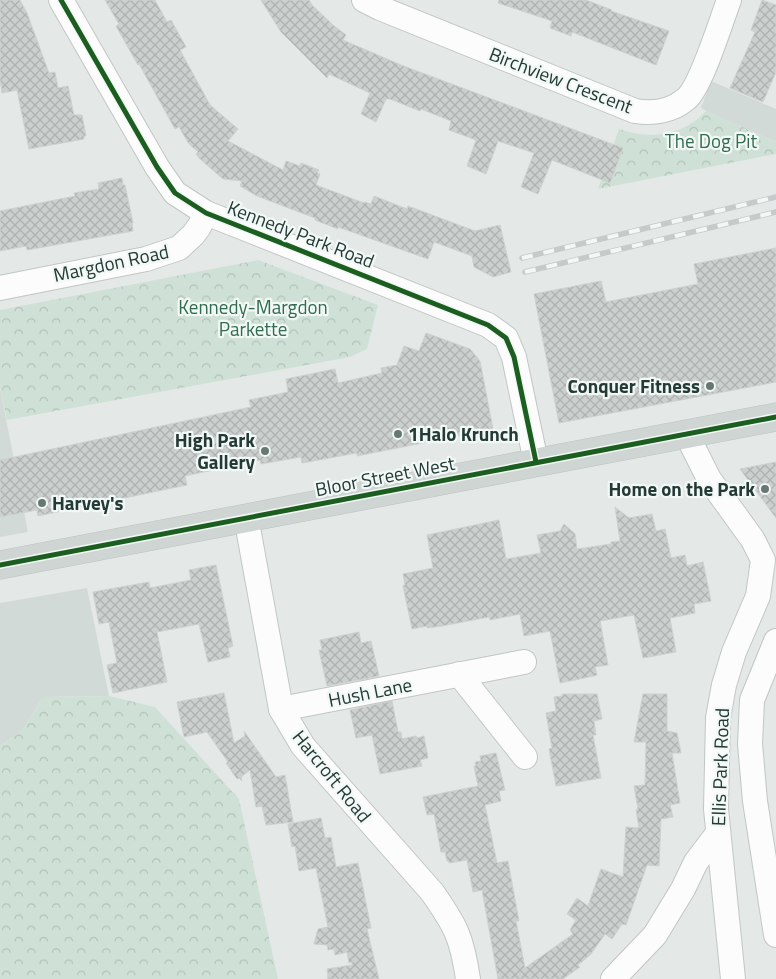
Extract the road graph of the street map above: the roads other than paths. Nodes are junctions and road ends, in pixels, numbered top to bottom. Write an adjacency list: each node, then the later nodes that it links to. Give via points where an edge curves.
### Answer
1 (61, 0): 4 (street, Kennedy Park Road, via 157,167 175,193)
2 (364, 0): 3 (street, Birchview Crescent, via 626,107 648,113 676,106 688,98 698,82)
3 (729, 0)
4 (206, 213): 5 (street, Margdon Road, via 193,235 179,248 146,259); 8 (street, Kennedy Park Road, via 488,325 506,338 514,357)
5 (0, 288)
6 (776, 417): 7 (main road, Bloor Street West)
7 (686, 433): 8 (main road, Bloor Street West); 10 (street, Ellis Park Road, via 710,478)
8 (536, 462): 9 (main road, Bloor Street West)
9 (246, 517): 11 (main road, Bloor Street West); 15 (street, Harcroft Road)
10 (770, 564): 17 (street, Ellis Park Road, via 724,685 718,718)
11 (0, 565)
12 (776, 641): 18 (street, Ellis Park Road, via 752,700 750,744 755,800)
13 (524, 662): 14 (street, Hush Lane)
14 (459, 674): 15 (street, Hush Lane); 16 (street)
15 (281, 709): 20 (street, Harcroft Road, via 303,746 432,892 451,918 465,954)
16 (525, 757)
17 (718, 832): 21 (street, via 696,862 656,935); 22 (street, Ellis Park Road)
18 (774, 910): 19 (street, Ellis Park Road)
19 (776, 935)
20 (468, 979)
21 (614, 979)
22 (733, 979)

